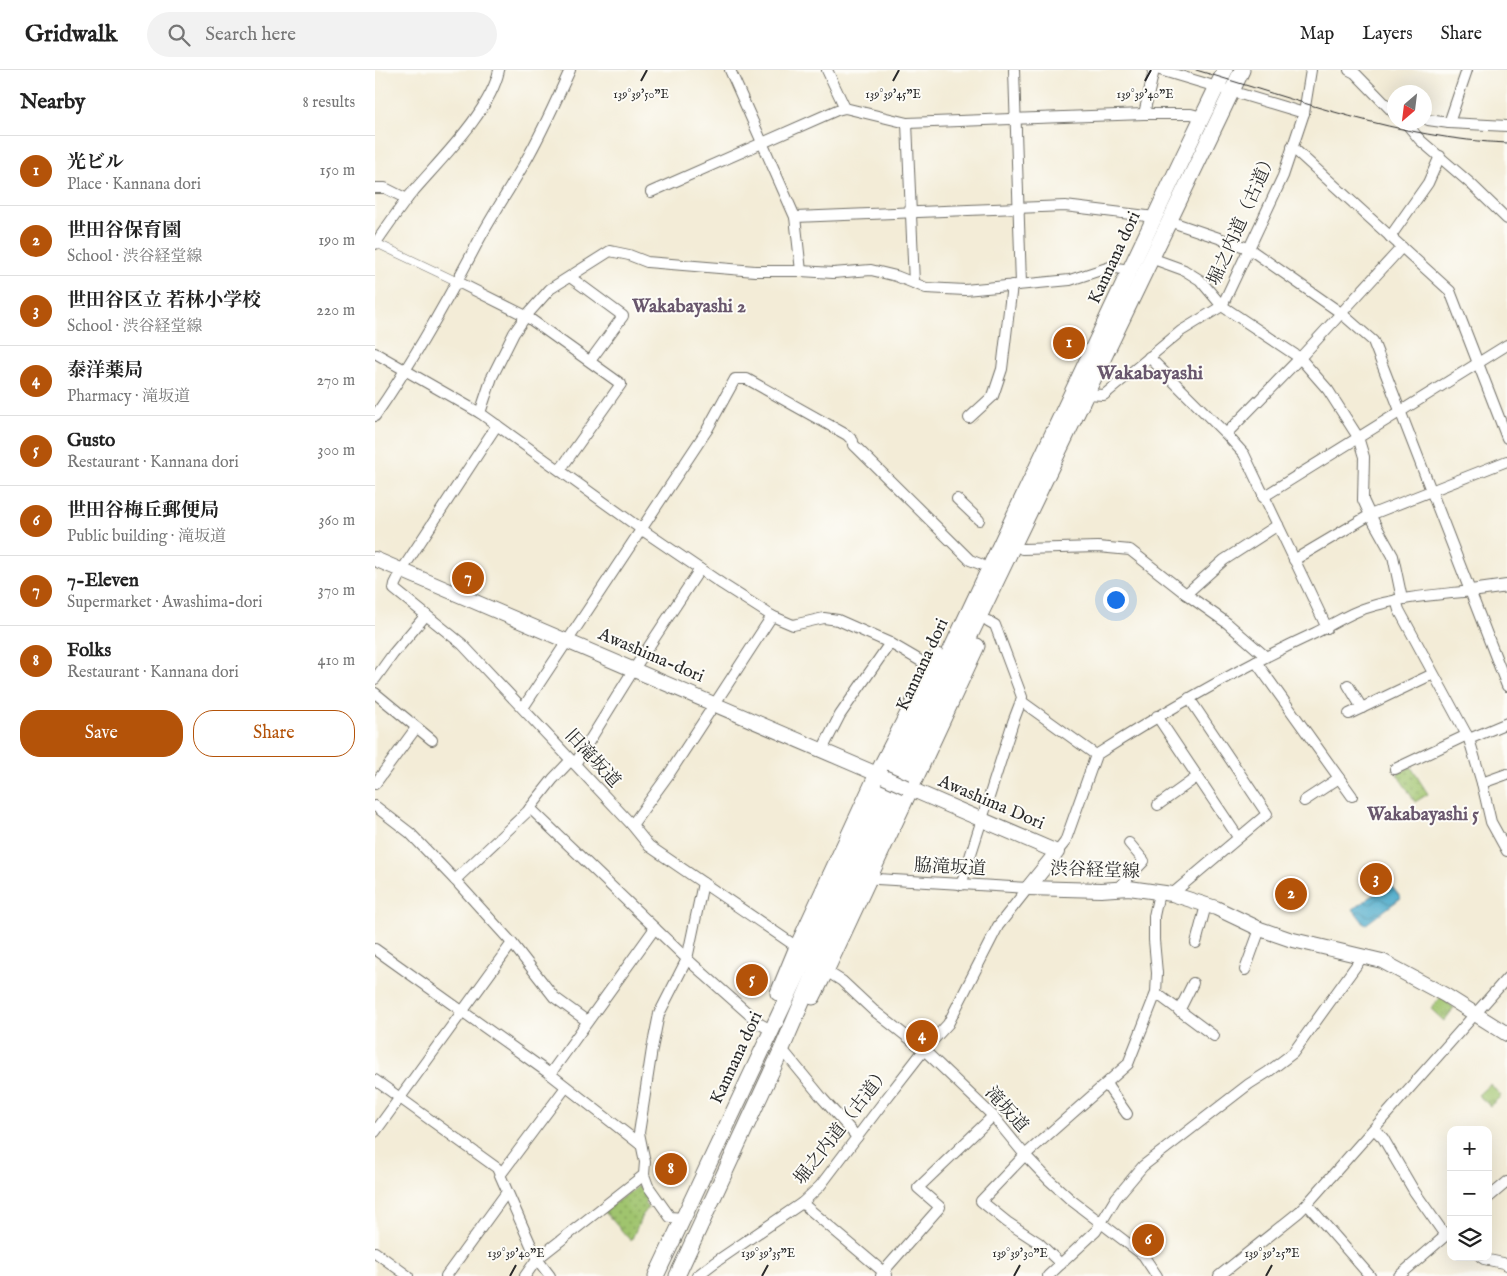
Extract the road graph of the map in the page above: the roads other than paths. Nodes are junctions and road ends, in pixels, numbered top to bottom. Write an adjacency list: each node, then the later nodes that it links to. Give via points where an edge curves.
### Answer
1 (499, 70): 30 (street, via 489,98 471,124)
2 (570, 70): 44 (street, via 529,156)
3 (730, 70): 25 (street)
4 (827, 70): 15 (street)
5 (1014, 70): 19 (street)
6 (1154, 70): 17 (street)
7 (1160, 70): 13 (street)
8 (1225, 70): 13 (main road, Kannana dori)
9 (1242, 70): 13 (main road, Kannana dori)
10 (1311, 70): 16 (street, 堀之内道（古道）)
11 (1349, 70): 14 (street)
12 (1467, 70): 22 (street)
13 (1218, 88): 16 (street); 18 (main road, Kannana dori); 34 (main road, Kannana dori)
14 (1387, 105)
15 (845, 108): 21 (street); 25 (street)
16 (1304, 113): 26 (street, 堀之内道（古道）)
17 (1144, 114): 18 (street); 19 (street)
18 (1202, 117): 34 (main road, Kannana dori)
19 (1015, 119): 21 (street); 31 (street)
20 (1432, 121): 22 (street)
21 (907, 123): 32 (street)
22 (1449, 123): 23 (street)
23 (1507, 126)
24 (1412, 130): 27 (street)
25 (763, 143): 29 (street); 33 (street)
26 (1292, 147): 36 (street); 38 (street, 堀之内道（古道）, via 1283,176)
27 (1440, 156): 35 (street); 36 (street, via 1427,184)
28 (375, 188): 30 (street, via 385,188)
29 (651, 192)
30 (407, 199): 37 (street)
31 (1018, 208): 32 (street); 34 (street, via 1065,206); 46 (street)
32 (911, 212): 33 (street); 45 (street)
33 (795, 217): 42 (street)
34 (1162, 219): 38 (street); 40 (main road, Kannana dori); 41 (main road, Kannana dori)
35 (1507, 219)
36 (1390, 237): 39 (street)
37 (375, 243): 44 (street)
38 (1248, 248): 47 (street, 堀之内道（古道）); 48 (street)
39 (1402, 248): 48 (street); 55 (street, via 1450,292)
40 (1151, 258): 47 (street, via 1184,270 1200,280); 57 (main road, Kannana dori)
41 (1130, 270): 46 (street, via 1110,267 1070,280); 69 (main road, Kannana dori)
42 (801, 271): 43 (street, via 755,271 647,262 610,251); 45 (street, via 871,270)
43 (570, 277): 49 (street, via 550,289); 54 (street, via 623,316)
44 (458, 282): 49 (street); 56 (street)
45 (914, 282): 46 (street, via 926,288 965,290)
46 (1017, 284): 61 (street, via 1002,370 993,396)
47 (1222, 306): 52 (street, 堀之内道（古道）, via 1181,331); 53 (street)
48 (1341, 313): 53 (street); 58 (street, via 1373,341)
49 (526, 316): 54 (street); 59 (street, via 492,377)
50 (1507, 346): 55 (street)
51 (375, 353): 56 (street)
52 (1149, 357): 57 (street, 堀之内道（古道）, via 1104,395); 63 (street)
53 (1300, 358): 63 (street); 64 (street, via 1328,390)
54 (590, 361): 67 (street, via 621,384)
55 (1478, 364): 58 (street); 65 (street)
56 (406, 372): 59 (street); 60 (street)
57 (1085, 394): 68 (main road, Kannana dori)
58 (1400, 412): 64 (street); 70 (street)
59 (480, 413): 62 (street)
60 (375, 416)
61 (969, 418)
62 (497, 425): 67 (street); 82 (street)
63 (1226, 434): 71 (street, via 1243,454)
64 (1359, 437): 71 (street); 73 (street, via 1364,458 1363,500)
65 (1507, 438)
66 (1507, 461): 70 (street)
67 (559, 470): 76 (street)
68 (1049, 472): 77 (main road, via 1040,511); 162 (main road, Kannana dori)
69 (1029, 484): 80 (main road, via 998,526); 160 (main road, Kannana dori)
70 (1431, 490): 73 (street); 84 (street)
71 (1263, 496): 75 (street)
72 (957, 499): 74 (street)
73 (1370, 515): 79 (street); 86 (street, via 1393,556)
74 (979, 520)
75 (1278, 525): 79 (street); 85 (street, via 1224,560)
76 (641, 529): 80 (street, via 707,430 735,379 747,379 847,435 947,538 970,560); 81 (street); 91 (street)
77 (1022, 549): 85 (street, via 1098,547 1130,550); 89 (main road)
78 (375, 559): 82 (main road, Awashima-dori)
79 (1294, 560): 90 (street)
80 (980, 564): 95 (main road)
81 (700, 569): 88 (street); 96 (street)
82 (402, 570): 87 (street, 旧滝坂道, via 394,589); 91 (main road, Awashima-dori)
83 (1507, 586): 84 (street)
84 (1471, 591): 86 (street); 100 (street)
85 (1185, 594): 93 (street, via 1227,623)
86 (1399, 600): 90 (street, via 1364,608); 97 (street, via 1399,610)
87 (426, 615): 98 (street); 105 (street, 旧滝坂道, via 462,644)
88 (772, 616): 92 (street, via 793,624 824,618 839,620); 104 (street)
89 (988, 622): 103 (street, via 995,625); 123 (main road)
90 (1327, 628): 93 (street)
91 (568, 641): 96 (main road, Awashima-dori); 105 (street)
92 (890, 643): 95 (street); 113 (street, via 840,714)
93 (1265, 656): 94 (street)
94 (1256, 662): 102 (street); 120 (street)
95 (931, 667): 118 (main road)
96 (634, 669): 104 (main road, Awashima-dori); 115 (street)
97 (1433, 674): 106 (street); 111 (street)
98 (375, 679)
99 (1348, 685): 106 (street)
100 (1507, 686)
101 (375, 693): 110 (street)
102 (1189, 698): 108 (street); 131 (street, via 1267,814)
103 (1021, 701): 114 (street); 129 (street)
104 (714, 704): 113 (main road, Awashima-dori); 130 (street)
105 (523, 708): 115 (street, 旧滝坂道)
106 (1362, 708): 107 (street)
107 (1349, 714)
108 (1157, 716): 114 (street); 119 (street)
109 (1507, 723): 111 (street)
110 (416, 728): 112 (street); 122 (street)
111 (1468, 737): 116 (street); 121 (street)
112 (432, 740)
113 (822, 750): 118 (main road, Awashima-dori)
114 (1096, 755): 134 (street, via 1065,842)
115 (573, 762): 128 (street, via 553,779); 130 (street, 旧滝坂道)
116 (1395, 769)
117 (1507, 774): 121 (street)
118 (881, 776): 123 (main road, Awashima-dori, bridge); 147 (main road)
119 (1197, 777): 126 (street); 131 (street)
120 (1339, 778): 124 (street); 125 (street)
121 (1482, 783): 133 (street, via 1491,822)
122 (375, 784)
123 (908, 788): 129 (main road, Awashima Dori); 135 (main road)
124 (1352, 796)
125 (1304, 801)
126 (1158, 805)
127 (375, 806): 136 (street, via 410,833)
128 (530, 808): 136 (street); 143 (street)
129 (982, 819): 134 (main road, Awashima Dori); 138 (street)
130 (632, 825): 137 (street, 旧滝坂道, via 649,846)
131 (1238, 837): 141 (street)
132 (1129, 843): 140 (street, via 1144,861)
133 (1507, 851)
134 (1057, 852): 139 (main road, 渋谷経堂線)
135 (871, 877): 138 (street, 脇滝坂道); 152 (main road)
136 (455, 880): 145 (street)
137 (703, 883): 147 (street, 旧滝坂道); 150 (street)
138 (961, 885): 139 (street, 脇滝坂道)
139 (1028, 888): 140 (main road, 渋谷経堂線); 164 (street, 堀之内道（古道）, via 998,926 947,1024)
140 (1117, 889): 141 (main road, 渋谷経堂線)
141 (1166, 894): 142 (main road, 渋谷経堂線); 155 (street, via 1154,916)
142 (1206, 905): 144 (main road, 渋谷経堂線); 146 (street)
143 (655, 928): 150 (street); 159 (street)
144 (1260, 929): 149 (main road, 渋谷経堂線); 151 (street)
145 (512, 942): 156 (street); 159 (street, via 554,997)
146 (1196, 943)
147 (797, 947): 160 (main road, via 778,995)
148 (375, 949): 156 (street)
149 (1363, 956): 158 (main road, 渋谷経堂線, via 1383,961); 186 (street, via 1293,1053 1143,1166 1116,1198)
150 (687, 959): 160 (street, via 760,1024); 176 (street, via 659,1014 639,1133)
151 (1245, 970)
152 (826, 971): 162 (main road, via 802,1018); 164 (street, 滝坂道)
153 (1507, 978): 158 (street)
154 (1193, 983): 157 (street)
155 (1156, 993): 157 (street); 168 (street, via 1128,1064)
156 (463, 1011): 166 (street); 170 (street)
157 (1179, 1011): 163 (street)
158 (1474, 1015): 161 (main road, 渋谷経堂線); 173 (street)
159 (587, 1021): 166 (street)
160 (771, 1030): 185 (main road, Kannana dori)
161 (1507, 1034)
162 (787, 1036): 165 (main road, Kannana dori)
163 (1215, 1036)
164 (924, 1050): 172 (street, 滝坂道); 175 (street, 堀之内道（古道）)
165 (781, 1051): 175 (street); 200 (main road, Kannana dori)
166 (550, 1074): 169 (street)
167 (375, 1080): 170 (street)
168 (1106, 1084): 171 (street); 177 (street)
169 (567, 1087): 176 (street); 178 (street)
170 (400, 1098): 174 (street); 178 (street)
171 (1127, 1114)
172 (993, 1116): 177 (street, 滝坂道); 194 (street, via 918,1188 940,1207)
173 (1374, 1129): 184 (street); 187 (street, via 1383,1138 1414,1191)
174 (375, 1132)
175 (857, 1137): 183 (street, 堀之内道（古道）, via 820,1186)
176 (641, 1145): 179 (street)
177 (1025, 1155): 186 (street, 滝坂道, via 1071,1200); 192 (street, via 981,1201 1039,1243)
178 (501, 1174): 181 (street)
179 (644, 1175): 185 (street, via 670,1217); 190 (street)
180 (1507, 1182): 182 (street)
181 (507, 1192): 190 (street); 196 (street)
182 (1492, 1195)
183 (802, 1203): 194 (street); 201 (street, 堀之内道（古道）)
184 (1307, 1204): 204 (street); 205 (street)
185 (683, 1218): 199 (main road, Kannana dori)
186 (1102, 1224): 192 (street); 203 (street, 滝坂道, via 1143,1255)
187 (1447, 1230)
188 (1447, 1234): 206 (street)
189 (375, 1252): 195 (street)
190 (537, 1259): 197 (street); 198 (street)
191 (1492, 1261): 193 (street)
192 (1061, 1264): 202 (street)
193 (1507, 1265)
194 (884, 1275)
195 (408, 1276)
196 (446, 1276)
197 (525, 1276)
198 (550, 1276)
199 (656, 1276)
200 (679, 1276)
201 (697, 1276)
202 (1048, 1276)
203 (1157, 1276)
204 (1219, 1276)
205 (1370, 1276)
206 (1399, 1276)

